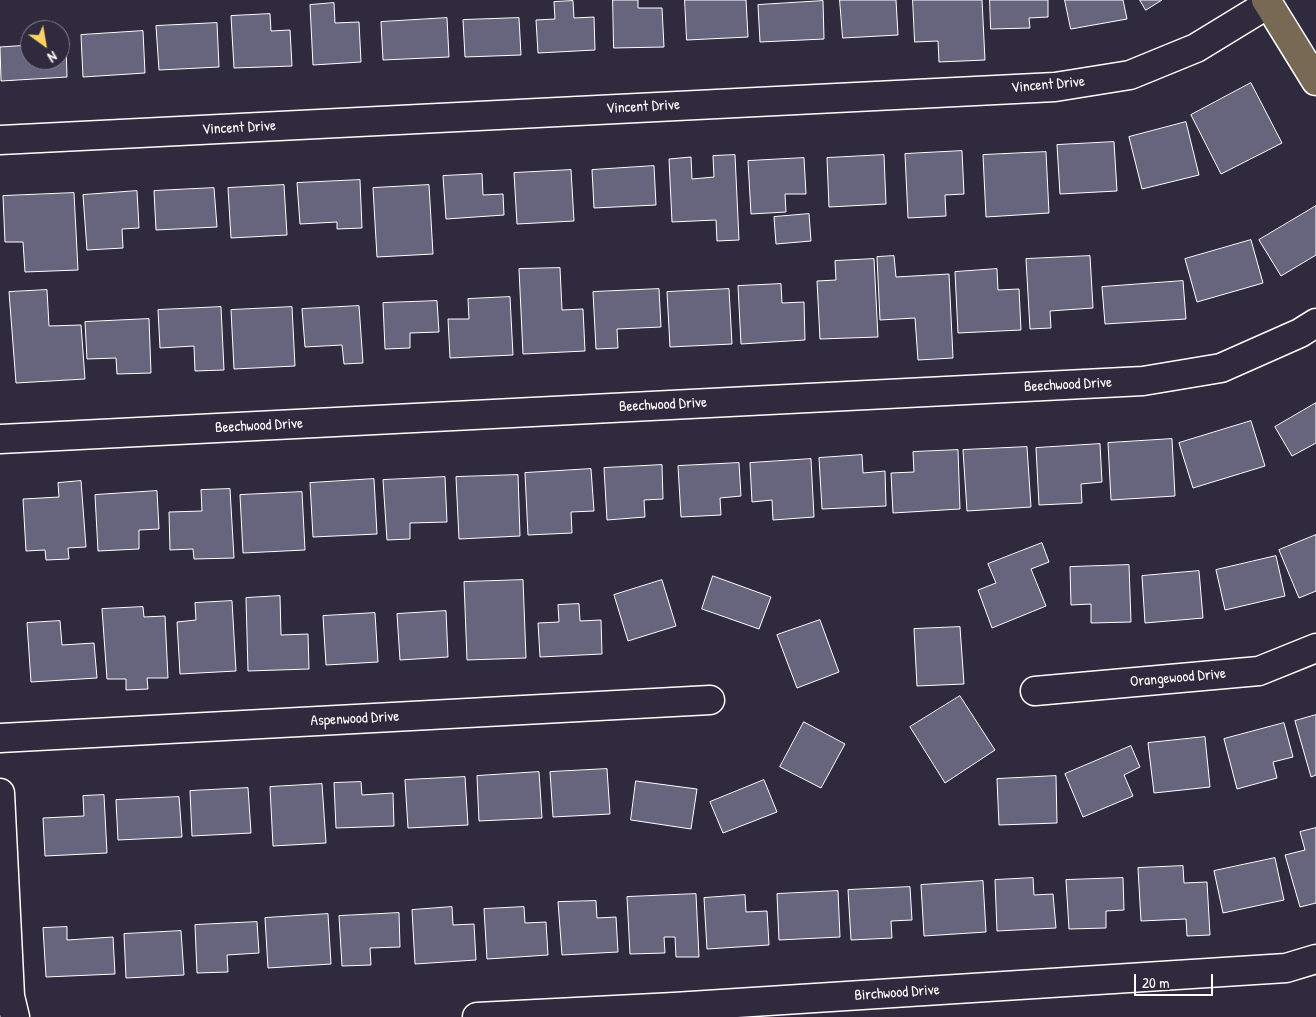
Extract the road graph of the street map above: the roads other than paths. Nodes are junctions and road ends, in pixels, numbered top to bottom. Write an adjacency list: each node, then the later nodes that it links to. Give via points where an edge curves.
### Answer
1 (1267, 2): 2 (main road); 3 (street, Vincent Drive, via 1196,48 1130,75 1055,87)
2 (1316, 81)
3 (0, 140)
4 (1316, 323): 5 (street, Beechwood Drive, via 1221,368 1143,381)
5 (0, 438)
6 (1316, 648): 7 (street, Orangewood Drive, via 1259,671)
7 (1036, 692)
8 (710, 700): 9 (street, Aspenwood Drive)
9 (0, 738)
10 (0, 793): 13 (street, via 10,996)
11 (1316, 959): 12 (street, Birchwood Drive, via 1286,968)
12 (675, 1012): 14 (street, Birchwood Drive)
13 (15, 1017)
14 (477, 1017)

